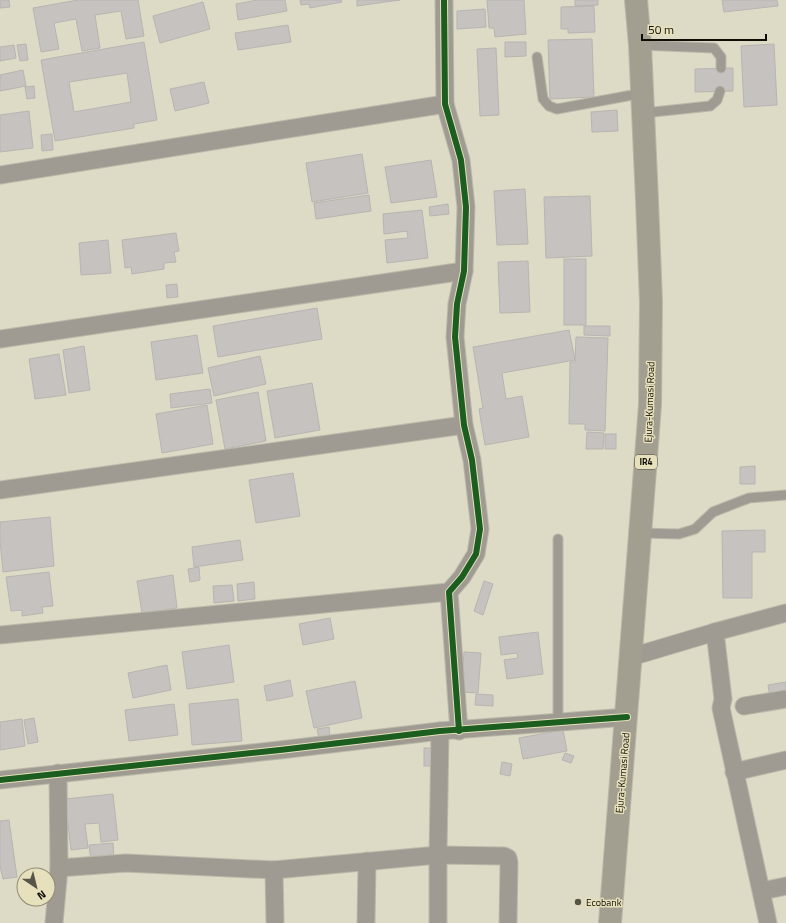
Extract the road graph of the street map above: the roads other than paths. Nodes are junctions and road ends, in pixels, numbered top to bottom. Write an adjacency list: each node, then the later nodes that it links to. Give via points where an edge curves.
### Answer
1 (444, 0): 8 (street)
2 (636, 0): 3 (main road, Ejura-Kumasi Road / IR4)
3 (640, 45): 5 (lane, via 714,48 721,57); 7 (main road, Ejura-Kumasi Road / IR4)
4 (537, 57): 7 (lane, via 543,99 550,106 557,109)
5 (721, 68)
6 (720, 91): 7 (lane, via 717,100 710,106)
7 (643, 103): 15 (main road, Ejura-Kumasi Road / IR4, via 651,302 650,405)
8 (445, 104): 9 (street); 10 (street, via 461,160 466,207)
9 (0, 175)
10 (464, 271): 11 (street); 12 (street, via 457,304 455,337)
11 (0, 339)
12 (464, 425): 13 (street); 17 (street, via 472,460 480,529 476,554 462,577)
13 (0, 490)
14 (786, 495): 15 (lane, via 749,498 713,512 695,529 679,534)
15 (641, 532): 21 (main road, Ejura-Kumasi Road / IR4)
16 (558, 539): 25 (lane)
17 (448, 592): 20 (street); 26 (street)
18 (786, 614): 19 (street)
19 (715, 632): 21 (street); 29 (street, via 723,699 721,708)
20 (0, 635)
21 (631, 657): 24 (main road, Ejura-Kumasi Road / IR4)
22 (786, 699): 23 (street)
23 (744, 706)
24 (627, 717): 25 (street); 43 (main road, Ejura-Kumasi Road / IR4)
25 (558, 723): 26 (street)
26 (458, 731): 27 (street)
27 (440, 732): 30 (street); 32 (street)
28 (786, 760): 29 (street)
29 (734, 772): 37 (street)
30 (58, 773): 31 (street); 34 (street)
31 (0, 780)
32 (438, 855): 33 (street); 41 (street); 42 (street, via 508,858)
33 (367, 861): 35 (street); 40 (street)
34 (59, 868): 35 (street, via 126,864); 38 (street)
35 (274, 870): 39 (street)
36 (786, 886): 37 (street)
37 (762, 891): 44 (street)
38 (54, 923)
39 (275, 923)
40 (366, 923)
41 (438, 923)
42 (508, 923)
43 (610, 923)
44 (768, 923)

